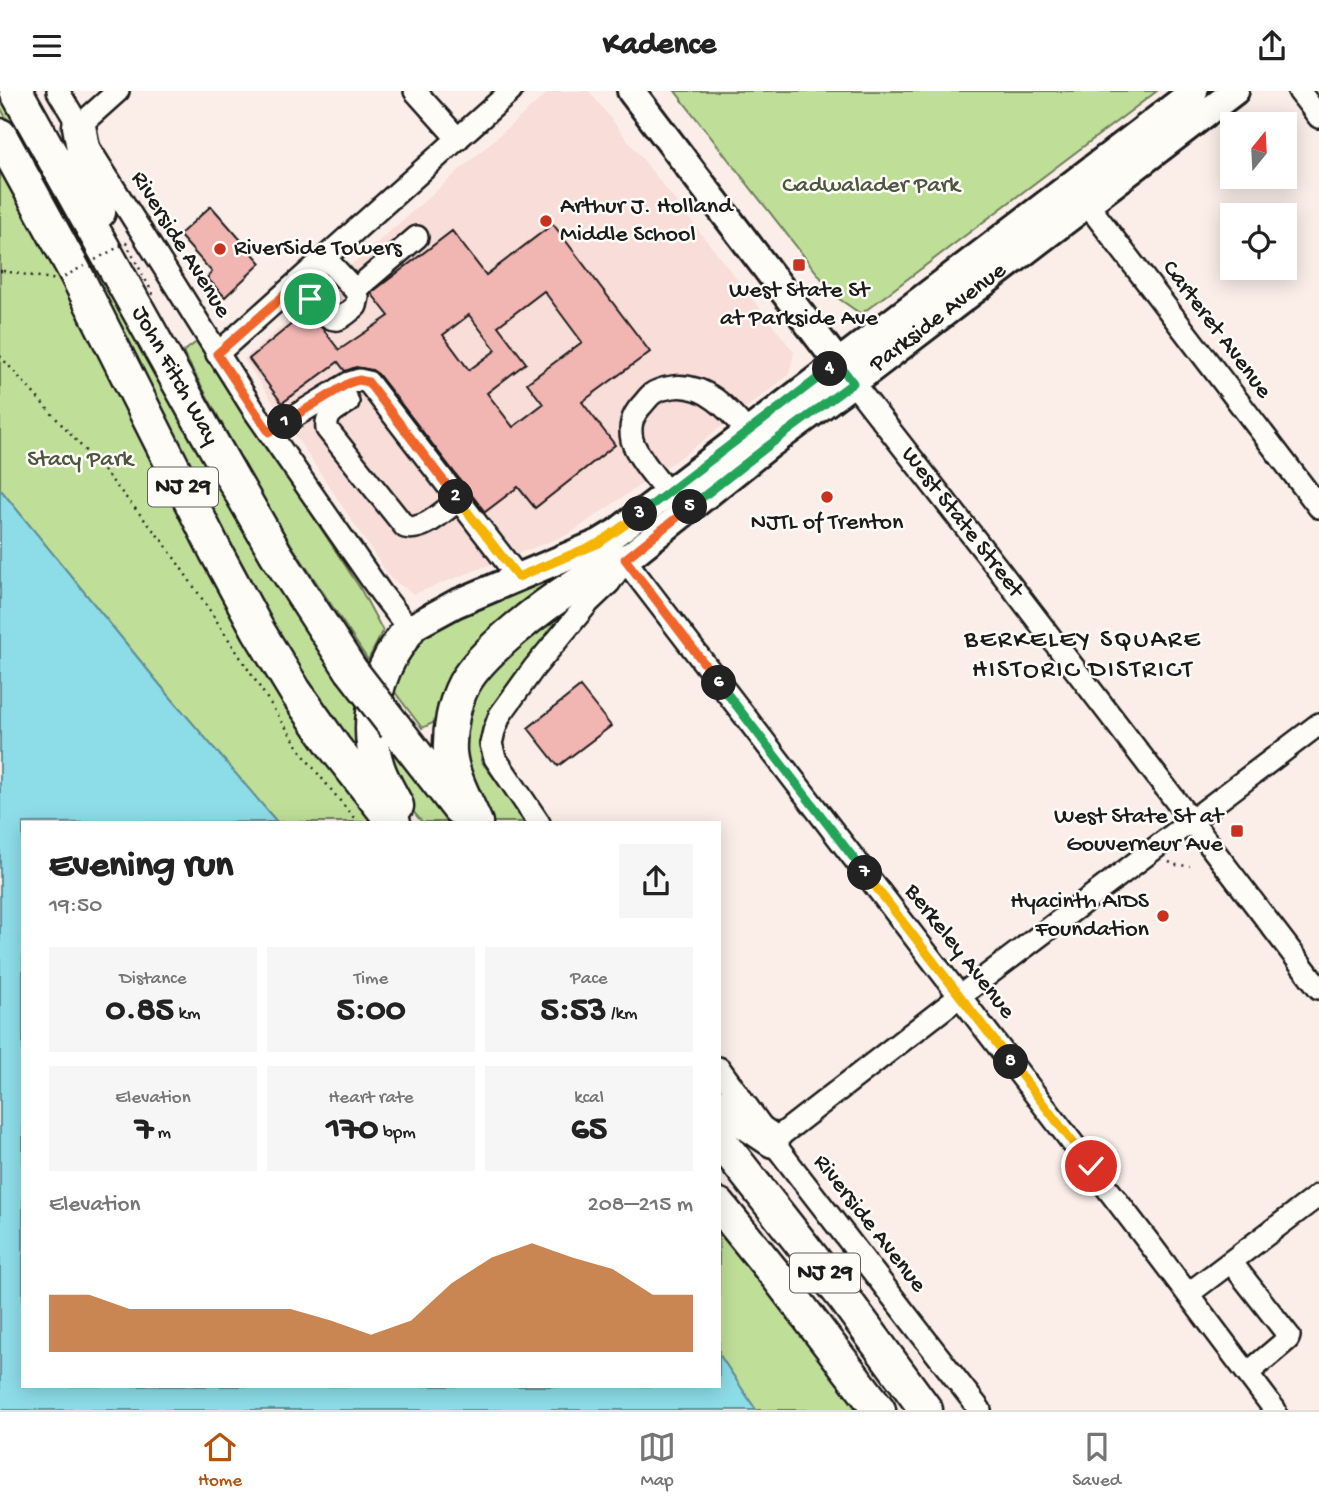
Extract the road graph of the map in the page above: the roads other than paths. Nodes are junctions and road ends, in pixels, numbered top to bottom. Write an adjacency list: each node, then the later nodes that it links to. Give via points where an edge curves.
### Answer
1 (16, 91): 19 (highway, John Fitch Way / NJ 29)
2 (58, 91): 11 (street, Riverside Avenue)
3 (118, 91): 11 (street)
4 (415, 91): 13 (street)
5 (511, 91): 13 (street)
6 (631, 91): 21 (main road, West State Street)
7 (1194, 91): 14 (main road, Parkside Avenue)
8 (1235, 91): 14 (main road, Parkside Avenue)
9 (1298, 91): 10 (street)
10 (1319, 117)
11 (79, 126): 19 (highway, via 91,194); 20 (street, Riverside Avenue)
12 (0, 135): 32 (highway, John Fitch Way / NJ 29, via 258,630 335,748)
13 (458, 139): 16 (street)
14 (1080, 194): 21 (main road, Parkside Avenue); 27 (street, Carteret Avenue)
15 (417, 237): 18 (street)
16 (325, 258): 17 (street); 18 (street)
17 (297, 284): 18 (street, via 324,315 338,320 356,306); 20 (street)
18 (355, 290)
19 (146, 323): 34 (highway, John Fitch Way / NJ 29, bridge, via 276,554 351,670)
20 (217, 354): 23 (street, Riverside Avenue)
21 (845, 373): 24 (main road, Parkside Avenue); 28 (main road, Parkside Avenue, via 768,446); 37 (street, West State Street)
22 (339, 389): 23 (street); 26 (street, via 359,380 368,382); 26 (street, via 348,402 329,414 327,429 405,527 423,526)
23 (269, 432): 30 (street, Riverside Avenue)
24 (747, 432): 25 (main road, Parkside Avenue); 25 (street, via 704,392 683,386 653,393 632,416 632,440)
25 (668, 493): 29 (main road, Parkside Avenue, via 599,543)
26 (458, 500): 29 (street)
27 (1319, 507)
28 (625, 559): 35 (highway, via 576,585 536,614 490,652 464,684 452,720 450,754); 36 (street, Parkside Avenue, via 534,668 500,715 494,731 495,758); 39 (street, Berkeley Avenue)
29 (518, 577): 30 (main road, Parkside Avenue)
30 (409, 629): 33 (highway, via 381,678 371,720 379,769)
31 (1319, 724): 37 (street)
32 (392, 821)
33 (407, 821)
34 (468, 821)
35 (475, 821)
36 (538, 821)
37 (1191, 821): 38 (street, West State Street); 39 (street)
38 (1319, 988)
39 (960, 996): 42 (street); 47 (street, Berkeley Avenue)
40 (721, 1071): 42 (street, Riverside Avenue)
41 (721, 1106): 42 (highway)
42 (773, 1141): 51 (street, Riverside Avenue)
43 (721, 1142): 50 (highway, NJ 29)
44 (1319, 1195): 46 (street)
45 (721, 1207): 49 (highway, NJ 29)
46 (1231, 1262): 47 (street); 48 (street, via 1289,1336)
47 (1188, 1294): 48 (street, Berkeley Avenue)
48 (1248, 1373): 52 (street, Berkeley Avenue)
49 (879, 1410)
50 (926, 1410)
51 (980, 1410)
52 (1275, 1410)

